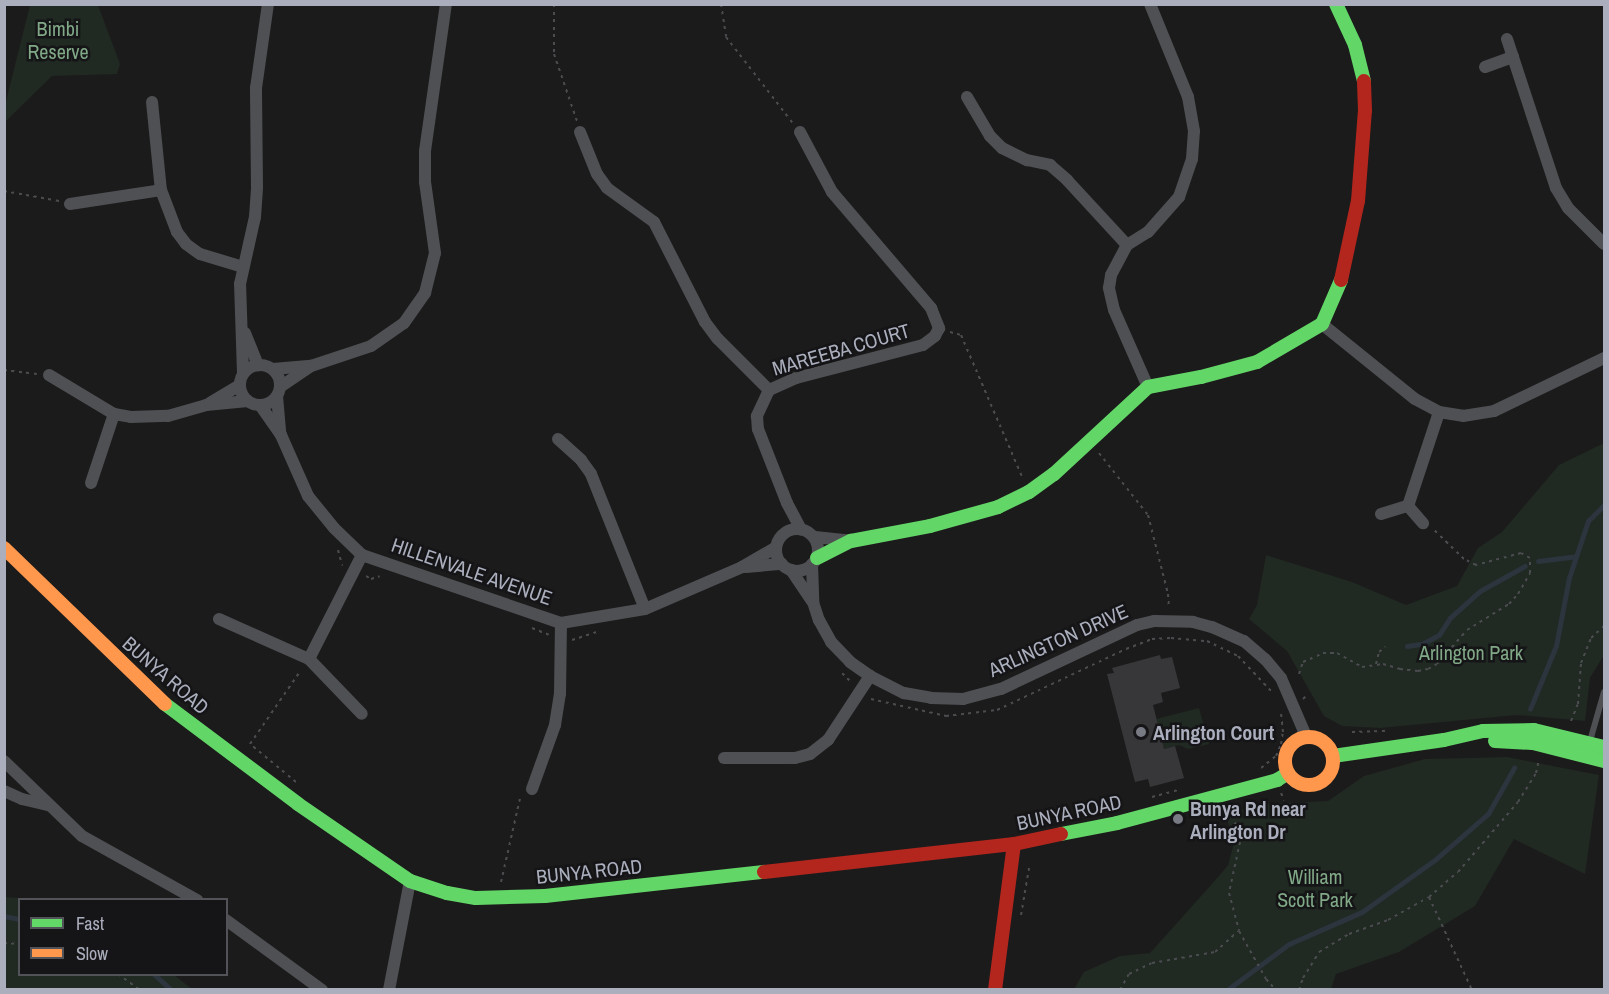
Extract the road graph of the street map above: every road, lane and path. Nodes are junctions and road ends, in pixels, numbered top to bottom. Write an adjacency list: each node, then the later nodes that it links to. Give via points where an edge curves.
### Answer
1 (268, 4): 19 (street, via 256,88 258,187)
2 (446, 4): 25 (street, via 425,151 425,182 435,253 425,293 404,323 385,339)
3 (554, 4): 12 (path, via 554,54)
4 (721, 4): 13 (path, via 726,37)
5 (1150, 4): 18 (street, via 1193,114 1194,147 1179,196 1148,232)
6 (1336, 4): 20 (street, via 1355,45 1364,83 1365,111 1358,201 1341,282)
7 (1507, 39): 8 (street)
8 (1513, 57): 9 (street); 17 (street, via 1556,188 1568,208)
9 (1485, 67)
10 (967, 97): 18 (street, via 990,136 1002,148 1050,165)
11 (152, 102): 14 (street)
12 (580, 132): 31 (street, via 607,189 654,222 711,331)
13 (800, 132): 22 (street, MAREEBA COURT, via 832,192 931,308)
14 (161, 190): 16 (street); 19 (street, via 170,219 186,244 201,254)
15 (4, 191): 16 (path)
16 (70, 204)
17 (1605, 244)
18 (1127, 245): 30 (street, via 1111,275 1110,294)
19 (243, 267): 21 (street)
20 (1322, 324): 30 (street, via 1257,362); 35 (street, via 1388,379)
21 (242, 327): 24 (street); 29 (street)
22 (939, 328): 31 (street, MAREEBA COURT, via 923,345 796,378); 41 (path, via 961,335)
23 (1605, 358): 35 (street, via 1494,411 1462,416)
24 (258, 365): 26 (street); 29 (street)
25 (311, 366): 26 (street); 32 (street)
26 (273, 369): 32 (street, via 279,378)
27 (4, 370): 28 (path)
28 (49, 375): 36 (street)
29 (242, 379): 33 (street); 34 (street)
30 (1148, 387): 39 (street)
31 (769, 390): 42 (street, MAREEBA COURT, via 757,417 758,429)
32 (278, 392): 33 (street, via 270,402); 37 (street, HILLENVALE AVENUE)
33 (254, 403): 34 (street); 37 (street, HILLENVALE AVENUE)
34 (206, 405): 36 (street, via 147,418)
35 (1439, 412): 43 (street)
36 (114, 414): 40 (street)
37 (280, 435): 53 (street, HILLENVALE AVENUE, via 308,496)
38 (558, 439): 60 (street, via 591,474)
39 (1088, 440): 41 (street, via 1054,474); 62 (path, via 1148,515 1168,594)
40 (91, 483)
41 (1029, 492): 49 (street, via 999,507 941,523)
42 (787, 503): 46 (street, MAREEBA COURT); 47 (street, MAREEBA COURT)
43 (1408, 506): 44 (street); 45 (street)
44 (1382, 514)
45 (1423, 523): 71 (path, via 1476,565 1521,553 1530,558 1530,573 1509,604 1467,630 1437,664 1418,671)
46 (801, 528): 47 (street); 48 (street)
47 (786, 532): 51 (street)
48 (814, 537): 49 (street); 54 (street, via 819,547)
49 (851, 541): 54 (street)
50 (337, 547): 57 (path, via 342,565)
51 (776, 547): 55 (street, HILLENVALE AVENUE); 56 (street)
52 (4, 548): 97 (street, BUNYA ROAD, via 157,698 298,804)
53 (362, 555): 57 (street); 63 (street, HILLENVALE AVENUE)
54 (814, 561): 56 (street, via 806,569); 59 (street, ARLINGTON DRIVE)
55 (742, 567): 56 (street, HILLENVALE AVENUE); 60 (street, HILLENVALE AVENUE)
56 (787, 567): 59 (street, ARLINGTON DRIVE)
57 (354, 571): 58 (path, via 371,579); 70 (street)
58 (385, 574)
59 (813, 602): 74 (street, ARLINGTON DRIVE, via 831,642)
60 (645, 609): 63 (street, HILLENVALE AVENUE)
61 (219, 619): 70 (street)
62 (1170, 621): 68 (path); 74 (street, ARLINGTON DRIVE, via 1137,625 1001,689 963,699 904,693); 81 (street, ARLINGTON DRIVE, via 1192,622 1244,641 1281,678)
63 (561, 622): 67 (street)
64 (1605, 626): 80 (path, via 1591,638 1581,663 1578,704)
65 (530, 627): 67 (path)
66 (603, 630): 67 (path, via 582,634 576,640)
67 (561, 638): 92 (street, via 555,725)
68 (1171, 638): 76 (path, via 1207,641 1238,656); 77 (path, via 1152,639 1126,649 998,710 946,716)
69 (1385, 647): 71 (path)
70 (309, 659): 79 (street); 91 (path, via 250,744)
71 (1376, 664): 73 (path, via 1362,667 1337,652 1323,653 1304,662)
72 (837, 668): 77 (path)
73 (1299, 674)
74 (870, 676): 77 (street)
75 (1605, 692): 83 (lane)
76 (1275, 694)
77 (857, 697): 86 (street, via 828,740 810,754 795,758)
78 (1280, 705): 89 (path, via 1284,732)
79 (362, 714)
80 (1570, 722)
81 (1306, 736): 84 (street, via 1326,743); 90 (street, via 1287,750)
82 (1605, 747): 83 (street)
83 (1588, 748): 84 (street, via 1533,730 1483,731); 88 (street)
84 (1333, 756): 90 (street, via 1332,771 1315,785 1300,783)
85 (1539, 756): 99 (path, via 1536,773 1518,802 1458,872)
86 (724, 758)
87 (4, 761): 94 (street)
88 (1605, 761)
89 (1270, 762)
90 (1288, 773): 96 (street, BUNYA ROAD, via 1277,780 1117,823)
91 (298, 785)
92 (532, 789): 98 (path, via 519,795 501,882)
93 (4, 791): 94 (street)
94 (50, 805): 100 (street, via 82,837)
95 (1231, 808): 102 (path, via 1240,842 1229,893)
96 (1014, 844): 97 (street, BUNYA ROAD, via 519,898 476,898); 107 (street)
97 (410, 880): 106 (street)
98 (494, 882)
99 (1429, 897): 110 (path, via 1319,951); 111 (path)
100 (193, 898)
101 (228, 921): 105 (street)
102 (1239, 931): 108 (path, via 1215,952 1152,963 1129,974); 109 (path)
103 (119, 976): 104 (path)
104 (140, 990)
105 (321, 990)
106 (389, 990)
107 (995, 990)
108 (1120, 990)
109 (1276, 990)
110 (1299, 990)
111 (1472, 990)

